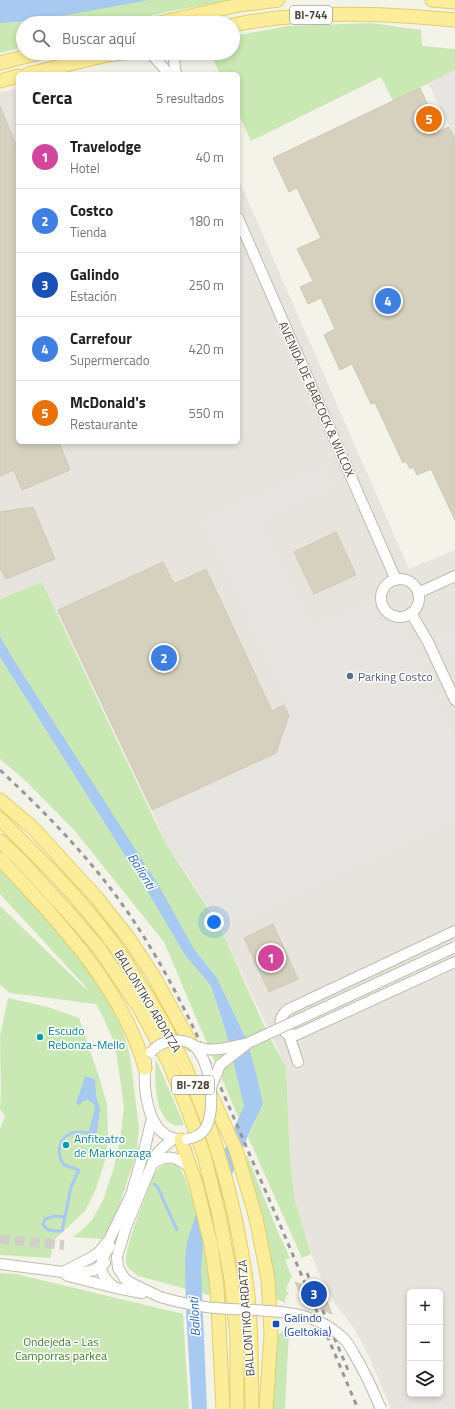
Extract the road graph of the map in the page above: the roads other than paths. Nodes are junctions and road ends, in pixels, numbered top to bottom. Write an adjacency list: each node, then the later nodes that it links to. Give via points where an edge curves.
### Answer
1 (278, 0): 4 (main road, BI-744, via 239,5)
2 (432, 0): 3 (main road)
3 (455, 2)
4 (190, 16)
5 (455, 20): 6 (main road, BI-744, via 389,14 341,14 285,17)
6 (240, 23)
7 (16, 59): 11 (main road)
8 (85, 60): 12 (main road)
9 (157, 60): 13 (street)
10 (174, 60): 14 (street)
11 (0, 63)
12 (36, 72)
13 (167, 72)
14 (176, 72)
15 (16, 77): 16 (main road)
16 (0, 81)
17 (240, 223): 19 (street, AVENIDA DE BABCOCK & WILCOX)
18 (455, 576): 20 (street)
19 (396, 580): 20 (street, via 407,580); 21 (street, via 384,587 381,596 383,606 395,616 401,617)
20 (418, 593): 21 (street, via 418,604)
21 (411, 613): 22 (street, via 428,642)
22 (455, 700)
23 (0, 800): 32 (main road, via 32,827 97,898 153,975)
24 (0, 819): 48 (main road, BALLONTIKO ARDATZA / BI-728, via 78,899 113,942 150,999 183,1061 219,1152 234,1212 246,1280)
25 (0, 841): 47 (main road, BALLONTIKO ARDATZA / BI-728, via 25,865 99,948 140,1009 172,1070 204,1155 219,1216 231,1279 237,1338)
26 (0, 860): 34 (main road, via 63,927 96,970 120,1008 136,1040)
27 (455, 932): 30 (street, via 287,1010 280,1019 282,1028)
28 (455, 946): 31 (street, bridge)
29 (455, 962): 30 (street, via 299,1034)
30 (289, 1035): 33 (street)
31 (248, 1043): 32 (street, bridge, via 221,1049 201,1049); 35 (street, bridge, via 220,1065)
32 (193, 1045): 34 (street, bridge, via 175,1041 164,1042 151,1052); 35 (street, bridge, via 204,1061)
33 (298, 1062)
34 (145, 1068): 36 (street, via 146,1092)
35 (211, 1090): 37 (street, bridge, via 209,1122 205,1129 199,1135); 49 (main road, via 236,1150 256,1218 268,1278 271,1335)
36 (152, 1118): 37 (street, via 158,1129 167,1136); 40 (street)
37 (180, 1139): 38 (street, via 160,1150); 39 (main road)
38 (152, 1164): 39 (street, via 159,1159 172,1157); 40 (street)
39 (192, 1170): 46 (main road, via 211,1245 217,1287)
40 (116, 1242): 42 (street, via 103,1257); 43 (street); 45 (street, via 118,1268 125,1279)
41 (0, 1264): 43 (street)
42 (103, 1264): 43 (street, via 86,1273); 44 (street, via 103,1276)
43 (65, 1274): 44 (street)
44 (116, 1288): 45 (street)
45 (157, 1296): 50 (street, bridge, via 196,1306 286,1312 318,1320 347,1342 361,1365)
46 (223, 1409)
47 (237, 1409)
48 (252, 1409)
49 (266, 1409)
50 (381, 1409)

